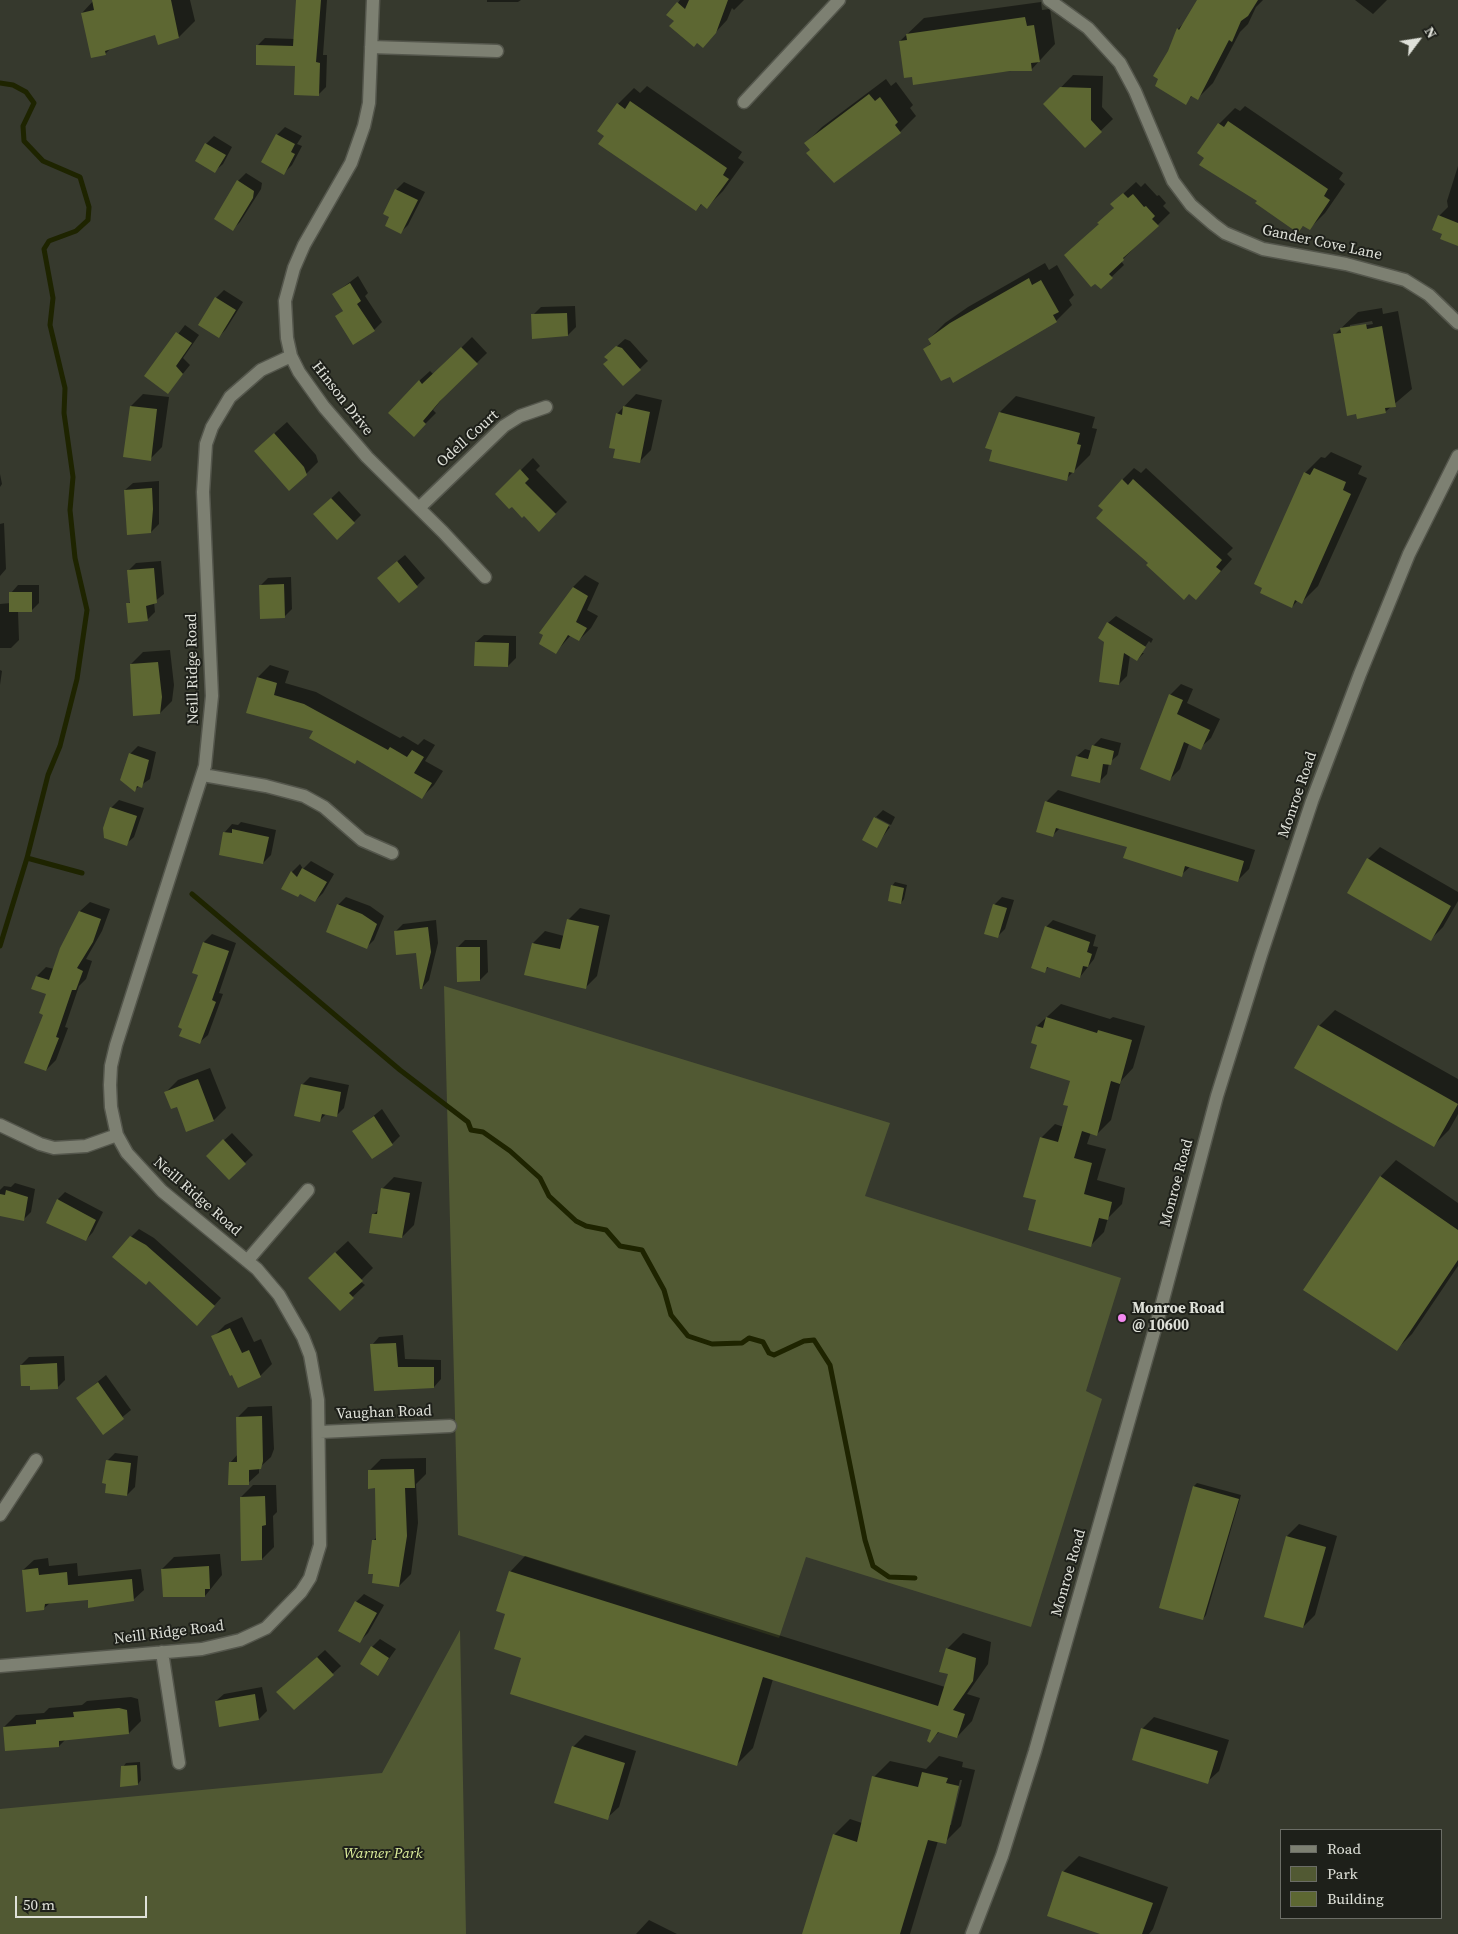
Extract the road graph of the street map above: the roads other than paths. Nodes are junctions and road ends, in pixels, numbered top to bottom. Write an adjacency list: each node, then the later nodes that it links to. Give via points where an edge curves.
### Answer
1 (373, 0): 4 (street, Hinson Drive)
2 (839, 0): 6 (street)
3 (1049, 0): 7 (street, Gander Cove Lane, via 1088,28 1120,63 1173,181 1190,205 1213,224 1225,233 1263,249 1346,264 1406,280)
4 (371, 46): 5 (street); 8 (street, Hinson Drive, via 369,103 358,146 304,245 289,284 285,301)
5 (497, 51)
6 (744, 102)
7 (1458, 323)
8 (291, 356): 11 (street, Hinson Drive, via 324,407 367,457); 13 (street, Neill Ridge Road, via 261,370 230,397 206,444 203,492 212,703)
9 (546, 406): 11 (street, Odell Court, via 504,426)
10 (1458, 456): 26 (street, Monroe Road, via 1410,554 1360,674 1312,800 1260,955 1217,1096 1160,1311 1035,1751 1002,1856)
11 (419, 508): 12 (street, Hinson Drive)
12 (485, 577)
13 (203, 775): 14 (street, via 304,796 324,806 362,840); 16 (street, Neill Ridge Road, via 111,1066 111,1107)
14 (392, 853)
15 (0, 1125): 16 (street, via 40,1144 61,1148 86,1146)
16 (117, 1135): 18 (street, Neill Ridge Road, via 127,1153 162,1191)
17 (308, 1190): 18 (street)
18 (247, 1261): 20 (street, Neill Ridge Road, via 279,1295 303,1337 315,1378)
19 (450, 1426): 20 (street, Vaughan Road)
20 (320, 1432): 23 (street, Neill Ridge Road, via 320,1545 310,1578 301,1592 266,1628 240,1640 202,1649)
21 (36, 1460): 22 (street)
22 (0, 1515)
23 (162, 1652): 24 (street, Neill Ridge Road); 25 (street)
24 (0, 1666)
25 (179, 1763)
26 (972, 1934)

